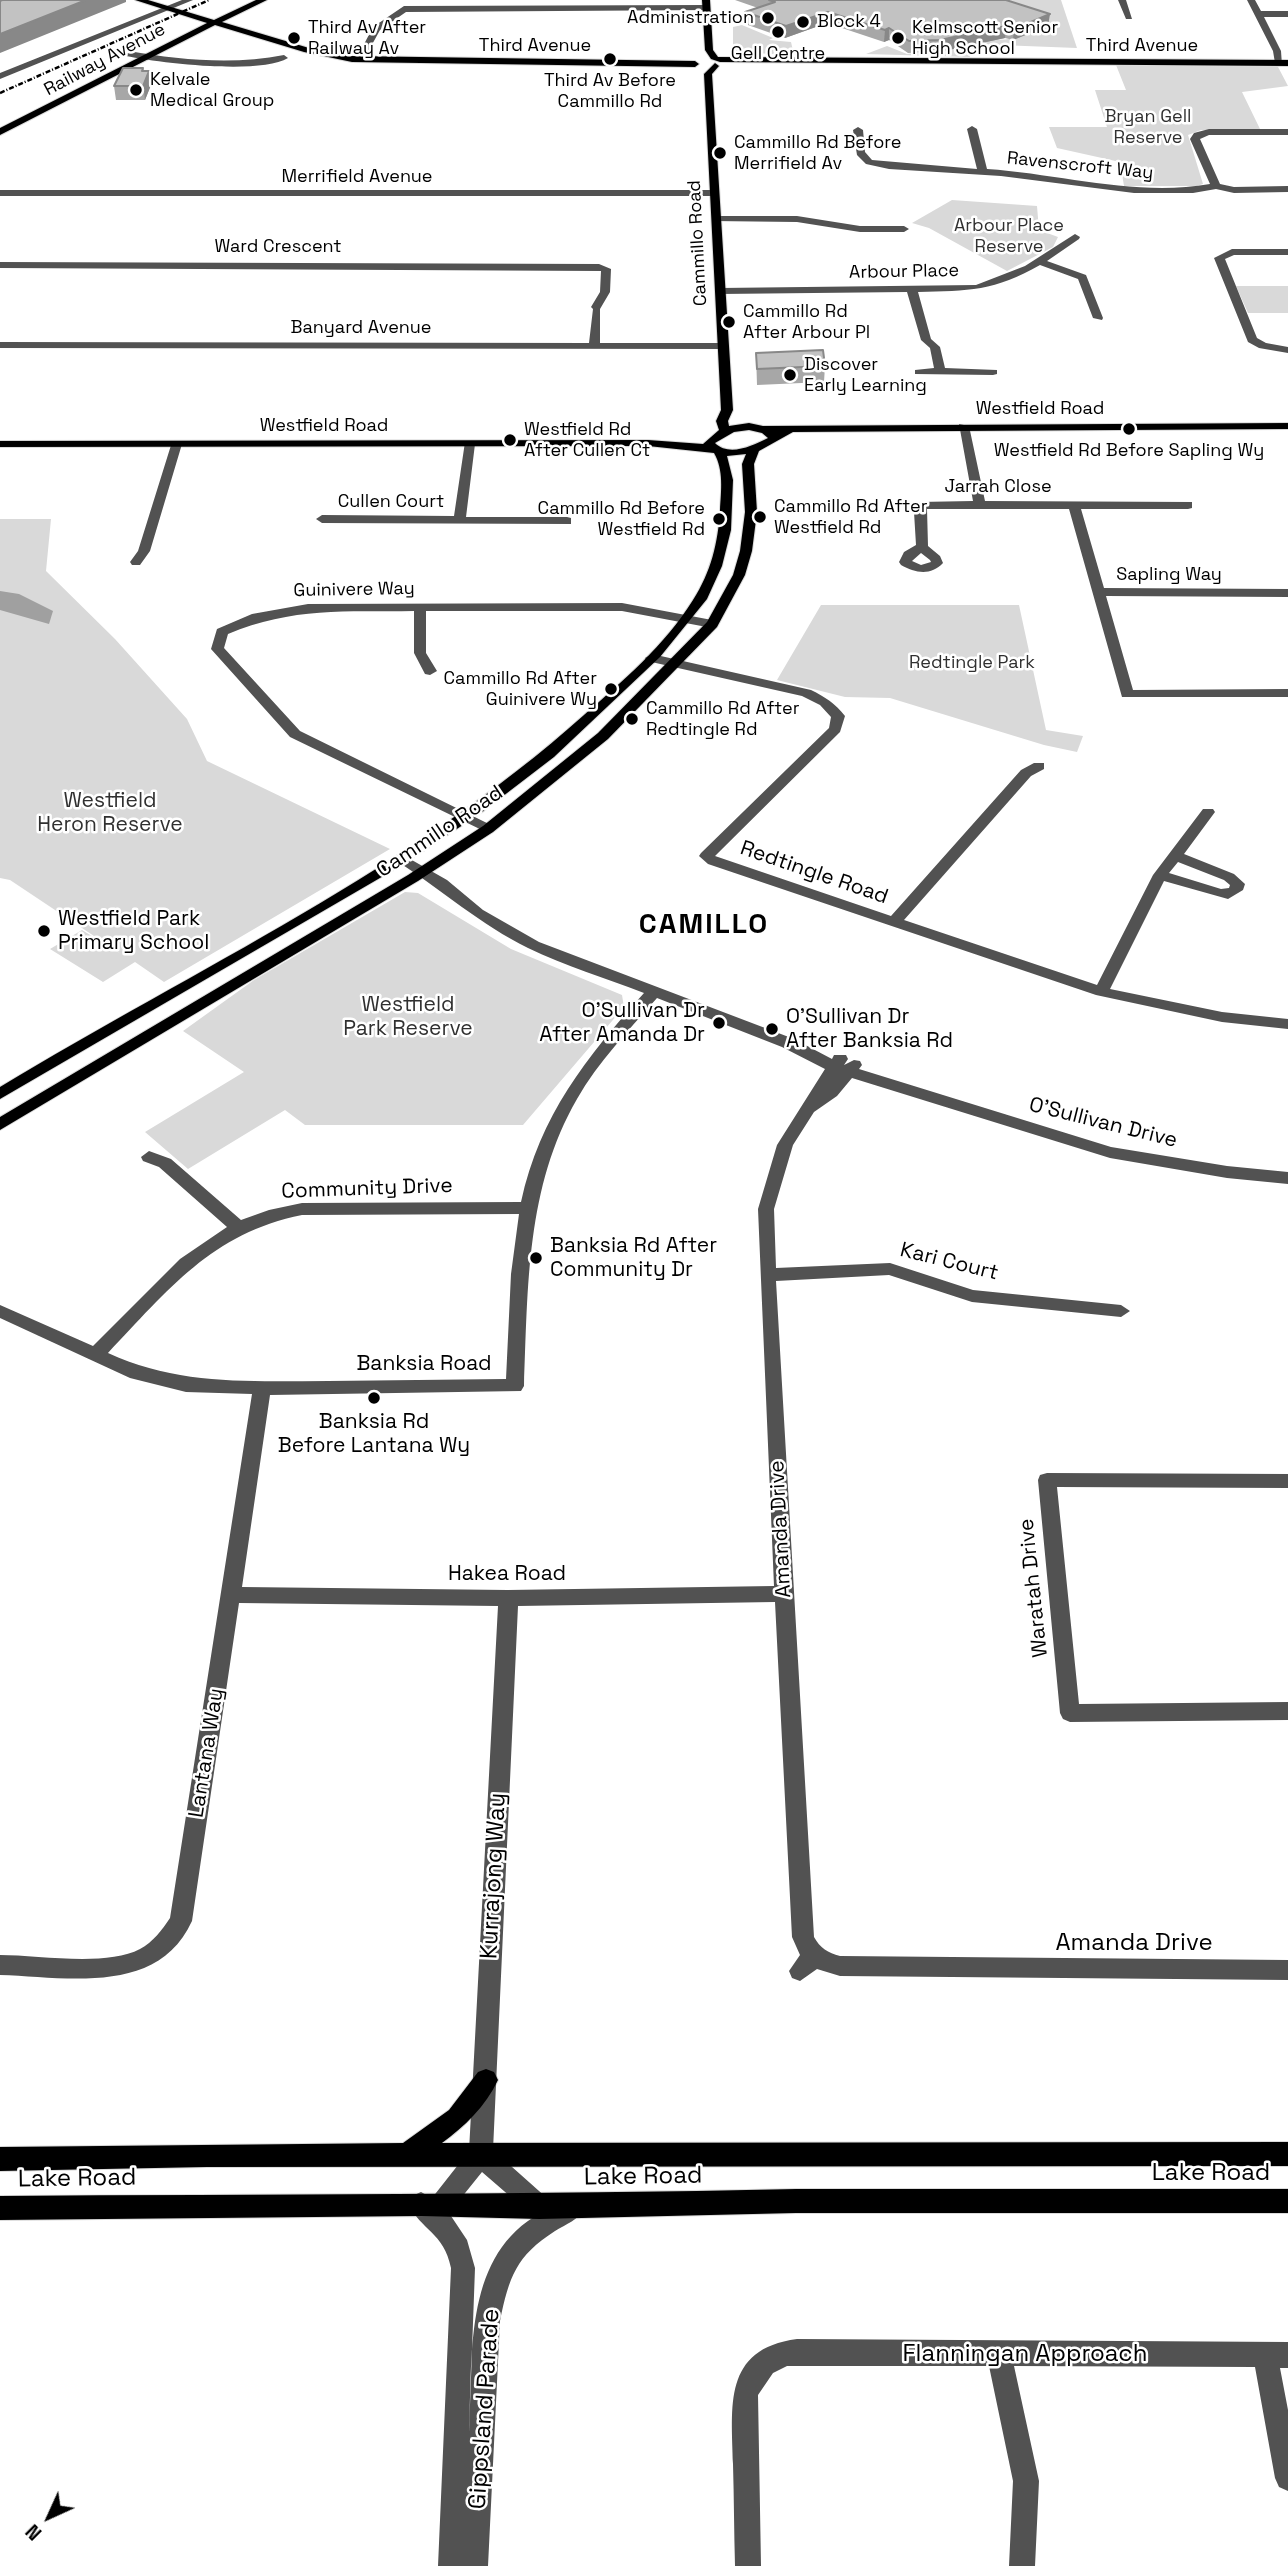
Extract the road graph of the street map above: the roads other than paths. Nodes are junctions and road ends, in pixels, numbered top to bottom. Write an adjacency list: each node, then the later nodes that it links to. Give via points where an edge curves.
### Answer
1 (139, 0): 7 (main road, Third Avenue)
2 (189, 0): 7 (street)
3 (246, 0): 12 (main road, Railway Avenue)
4 (263, 0): 12 (main road, Railway Avenue)
5 (1122, 0): 11 (street)
6 (1251, 0): 9 (street)
7 (168, 3): 12 (main road, Third Avenue); 19 (street)
8 (706, 4): 13 (street, via 408,8 395,12 376,29); 18 (main road, Cammillo Road)
9 (1258, 14): 10 (street); 17 (street)
10 (1288, 14)
11 (1129, 17)
12 (214, 18): 14 (main road, Railway Avenue); 15 (main road, Railway Avenue); 18 (main road, Third Avenue, via 331,50 396,61)
13 (366, 48)
14 (129, 54): 15 (street); 20 (main road, Railway Avenue)
15 (143, 57): 16 (street, via 196,61); 23 (main road, Railway Avenue)
16 (284, 58)
17 (1283, 59): 18 (main road, Third Avenue)
18 (708, 62): 29 (main road, Cammillo Road)
19 (1, 74)
20 (0, 125)
21 (972, 129): 25 (street)
22 (858, 130): 25 (street, Ravenscroft Way, via 860,153 869,162)
23 (0, 132)
24 (1288, 132): 26 (street, via 1197,135)
25 (983, 172): 26 (street, Ravenscroft Way, via 1133,190)
26 (1216, 186): 27 (street, Ravenscroft Way)
27 (1288, 189)
28 (0, 193): 29 (street, Merrifield Avenue)
29 (714, 193): 30 (main road, Cammillo Road)
30 (715, 219): 31 (street, via 797,219 860,229); 37 (main road, Cammillo Road)
31 (904, 229)
32 (1075, 237): 34 (street, Arbour Place)
33 (1288, 252): 42 (street, via 1232,252 1219,258 1252,340)
34 (1041, 262): 36 (street, Arbour Place, via 1000,283); 38 (street, via 1082,278)
35 (0, 265): 40 (street, Ward Crescent, via 556,265 606,270)
36 (912, 290): 37 (street, Arbour Place); 43 (street)
37 (720, 291): 41 (main road, Cammillo Road)
38 (1098, 318)
39 (0, 345): 40 (street, Banyard Avenue)
40 (594, 346): 41 (street, Banyard Avenue)
41 (722, 346): 46 (main road, Cammillo Road)
42 (1288, 350)
43 (940, 371): 44 (street); 45 (street)
44 (919, 372)
45 (993, 372)
46 (727, 410): 49 (main road); 52 (main road, Cammillo Road)
47 (963, 426): 48 (main road, Westfield Road); 51 (main road, Westfield Road); 59 (street)
48 (1288, 426)
49 (745, 428): 50 (main road, Westfield Road); 52 (main road, Westfield Road)
50 (762, 429): 51 (main road, Westfield Road); 53 (main road)
51 (792, 429): 53 (main road, Westfield Road)
52 (724, 431): 57 (main road)
53 (771, 439): 58 (main road, Westfield Road)
54 (0, 444): 55 (main road, Westfield Road)
55 (176, 444): 56 (main road, Westfield Road); 66 (street, via 144,551)
56 (469, 444): 57 (main road, Westfield Road); 63 (street, Cullen Court)
57 (713, 446): 58 (main road, Westfield Road); 70 (main road, Cammillo Road, via 726,465 725,528 709,583)
58 (753, 450): 71 (main road, Cammillo Road, via 748,464 751,512 744,564)
59 (980, 505): 60 (street, Jarrah Close); 65 (street, Jarrah Close, via 923,505)
60 (1074, 505): 61 (street, Jarrah Close); 67 (street, Sapling Way)
61 (1188, 505)
62 (323, 519): 63 (street, Cullen Court)
63 (460, 519): 64 (street, Cullen Court)
64 (567, 521)
65 (922, 547)
66 (136, 562)
67 (1098, 592): 68 (street, Sapling Way); 75 (street, via 1127,694)
68 (1288, 593)
69 (420, 609): 70 (street, Guinivere Way, via 622,607); 74 (street, via 420,653); 78 (street, Guinivere Way, via 282,610 227,628 218,638 217,649 295,734)
70 (687, 619): 71 (street, Guinivere Way); 72 (main road, Cammillo Road)
71 (712, 624): 73 (main road, Cammillo Road)
72 (652, 658): 73 (street, Redtingle Road); 78 (main road, Cammillo Road, via 545,759)
73 (675, 663): 79 (main road, Cammillo Road, via 603,736); 84 (street, Redtingle Road, via 813,696 838,716 835,729 706,856)
74 (430, 671)
75 (1288, 693)
76 (1039, 766): 84 (street, via 1026,773)
77 (1208, 812): 80 (street)
78 (464, 818): 79 (street, Guinivere Way); 81 (main road, Cammillo Road)
79 (488, 829): 82 (main road, Cammillo Road)
80 (1176, 856): 83 (street); 83 (street, via 1229,877 1238,884 1236,890 1228,895)
81 (398, 862): 82 (street, O'Sullivan Drive); 89 (main road, Cammillo Road)
82 (419, 875): 85 (street, O'Sullivan Drive, via 525,940); 90 (main road, Cammillo Road)
83 (1160, 875): 86 (street)
84 (893, 923): 86 (street, Redtingle Road)
85 (654, 992): 88 (street, O'Sullivan Drive); 93 (street, Banksia Road, via 570,1096 551,1130)
86 (1101, 992): 87 (street, Redtingle Road, via 1222,1017)
87 (1288, 1024)
88 (844, 1066): 92 (street, O'Sullivan Drive, via 1110,1152); 95 (street, Amanda Drive, via 785,1145 768,1194)
89 (0, 1094)
90 (0, 1124)
91 (149, 1157): 94 (street, via 166,1163)
92 (1288, 1178)
93 (527, 1208): 94 (street, Community Drive, via 302,1209); 99 (street, Banksia Road, via 515,1386)
94 (238, 1227): 98 (street, Community Drive, via 195,1255)
95 (767, 1275): 97 (street, Kari Court, via 890,1269 972,1296); 101 (street, Amanda Drive)
96 (0, 1311): 98 (street, Banksia Road)
97 (1121, 1311)
98 (94, 1356): 99 (street, Banksia Road, via 159,1380)
99 (262, 1388): 102 (street, Lantana Way)
100 (1288, 1481): 104 (street, Waratah Drive, via 1046,1480 1070,1713)
101 (784, 1594): 103 (street, Hakea Road); 106 (street, Amanda Drive, via 807,1964)
102 (231, 1595): 103 (street, Hakea Road); 105 (street, Lantana Way, via 181,1921 172,1937 140,1961 118,1966)
103 (508, 1598): 107 (street, Kurrajong Way)
104 (1288, 1711)
105 (0, 1965)
106 (1288, 1970)
107 (486, 2080): 109 (main road, via 457,2118); 110 (street, Kurrajong Way)
108 (1288, 2154): 110 (main road, Lake Road)
109 (407, 2155): 110 (main road, Lake Road); 111 (main road, Lake Road)
110 (481, 2155): 113 (street); 115 (street)
111 (0, 2159)
112 (1288, 2201): 114 (main road, Lake Road)
113 (431, 2205): 115 (main road, Lake Road); 116 (main road, Lake Road); 120 (street, Gippsland Parade, via 454,2239 463,2267)
114 (575, 2206): 115 (main road, Lake Road); 121 (street, Gippsland Parade, via 517,2242 496,2284 488,2321)
115 (539, 2207)
116 (0, 2208)
117 (999, 2354): 118 (street, Flanningan Approach); 122 (street, Flanningan Approach, via 797,2352 765,2363 750,2380 743,2411); 123 (street, via 1026,2481)
118 (1277, 2355): 119 (street)
119 (1288, 2478)
120 (451, 2566)
121 (475, 2566)
122 (748, 2566)
123 (1022, 2566)

